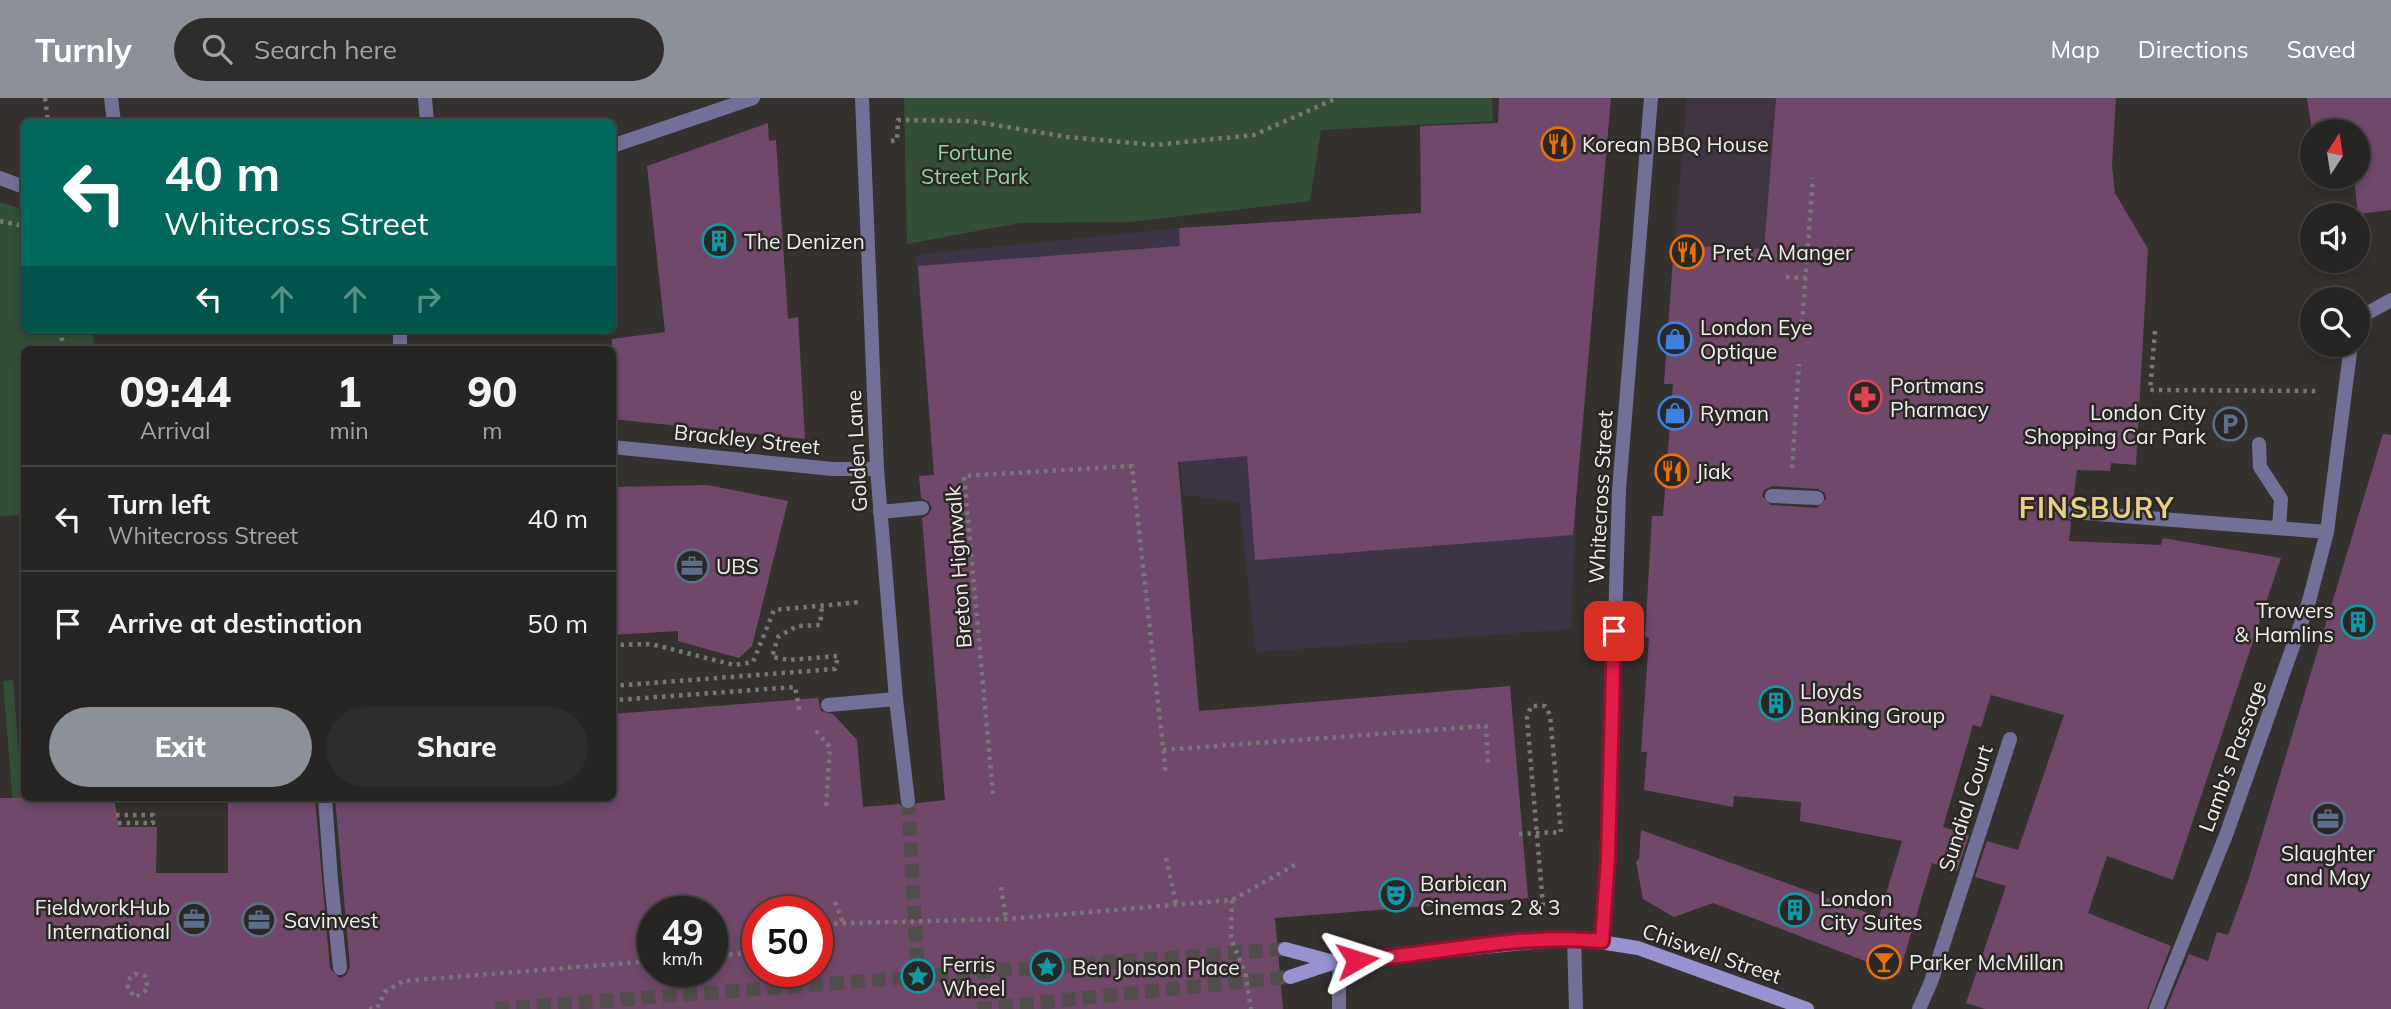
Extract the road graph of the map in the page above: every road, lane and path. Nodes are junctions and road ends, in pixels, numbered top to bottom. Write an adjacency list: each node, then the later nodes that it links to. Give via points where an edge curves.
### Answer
1 (45, 98): 8 (path)
2 (111, 98): 9 (street)
3 (425, 98): 10 (street)
4 (753, 98): 12 (street)
5 (862, 98): 29 (street, Golden Lane)
6 (1337, 98): 11 (path, via 1254,135 1155,145 971,121 917,120 898,120 897,140)
7 (1651, 98): 71 (street, Whitecross Street, via 1619,490)
8 (48, 119)
9 (114, 119)
10 (427, 119)
11 (890, 141)
12 (616, 145)
13 (0, 178): 15 (street)
14 (1813, 178): 19 (path)
15 (21, 186)
16 (0, 221): 17 (path)
17 (21, 225)
18 (1786, 277): 19 (path)
19 (1806, 278): 22 (path)
20 (2391, 300): 21 (street)
21 (2370, 311)
22 (1802, 323)
23 (2155, 331): 26 (path, via 2150,390)
24 (2350, 357): 26 (street, Lamb's Passage)
25 (1799, 364): 31 (path)
26 (2346, 391): 37 (street, Lamb's Passage)
27 (2259, 444): 36 (street, via 2260,467 2281,499)
28 (616, 447): 29 (street, Brackley Street, via 833,469)
29 (877, 469): 34 (street, Golden Lane)
30 (1772, 496): 31 (street)
31 (1790, 497): 32 (street)
32 (1817, 498)
33 (922, 508): 34 (street)
34 (880, 512): 38 (street, Golden Lane)
35 (2072, 512): 36 (street)
36 (2279, 528): 37 (street)
37 (2327, 532): 84 (street, Lamb's Passage, via 2309,601 2231,822)
38 (887, 600): 39 (path); 43 (street, Golden Lane)
39 (822, 606): 40 (path, via 775,610 753,662 734,665 651,643); 41 (path, via 820,625 797,626 778,637 772,657 838,656 835,669)
40 (616, 645)
41 (616, 686)
42 (616, 699): 45 (path, via 795,687 797,711)
43 (896, 699): 44 (street); 53 (street, Golden Lane)
44 (828, 705)
45 (806, 720)
46 (814, 729): 54 (path, via 830,747)
47 (2010, 739): 83 (street, Sundial Court)
48 (1163, 750): 49 (path, via 1486,726); 50 (path, Breton Highwalk); 51 (path, Breton Highwalk, via 1132,466 964,476)
49 (1488, 763)
50 (1166, 775)
51 (993, 794)
52 (325, 801): 75 (street)
53 (908, 801)
54 (826, 809)
55 (116, 815): 56 (path, via 153,816 153,823)
56 (116, 823)
57 (1519, 834): 64 (path, bridge, via 1561,832 1550,715 1545,706 1531,706 1527,718)
58 (1166, 858): 63 (path)
59 (1298, 863): 61 (path)
60 (1001, 887): 67 (path)
61 (1233, 900): 63 (path); 79 (path, via 1231,939 1245,972)
62 (835, 902): 69 (path)
63 (1176, 903): 67 (path)
64 (1543, 906)
65 (1489, 910): 66 (path)
66 (1490, 918)
67 (1006, 919): 69 (path)
68 (833, 923): 69 (path)
69 (843, 923)
70 (1574, 938): 71 (main road, Chiswell Street); 74 (main road, Chiswell Street); 81 (street)
71 (1602, 941): 82 (main road, Chiswell Street, via 1638,947)
72 (1285, 949): 74 (main road)
73 (637, 962): 78 (path, via 403,981 385,992 377,1008)
74 (1337, 962): 76 (main road); 80 (street)
75 (340, 968)
76 (1290, 977)
77 (133, 997): 77 (path, via 148,989 145,976 135,974 128,980)
78 (369, 1009)
79 (1251, 1009)
80 (1339, 1009)
81 (1576, 1009)
82 (1807, 1009)
83 (1919, 1009)
84 (2156, 1009)

